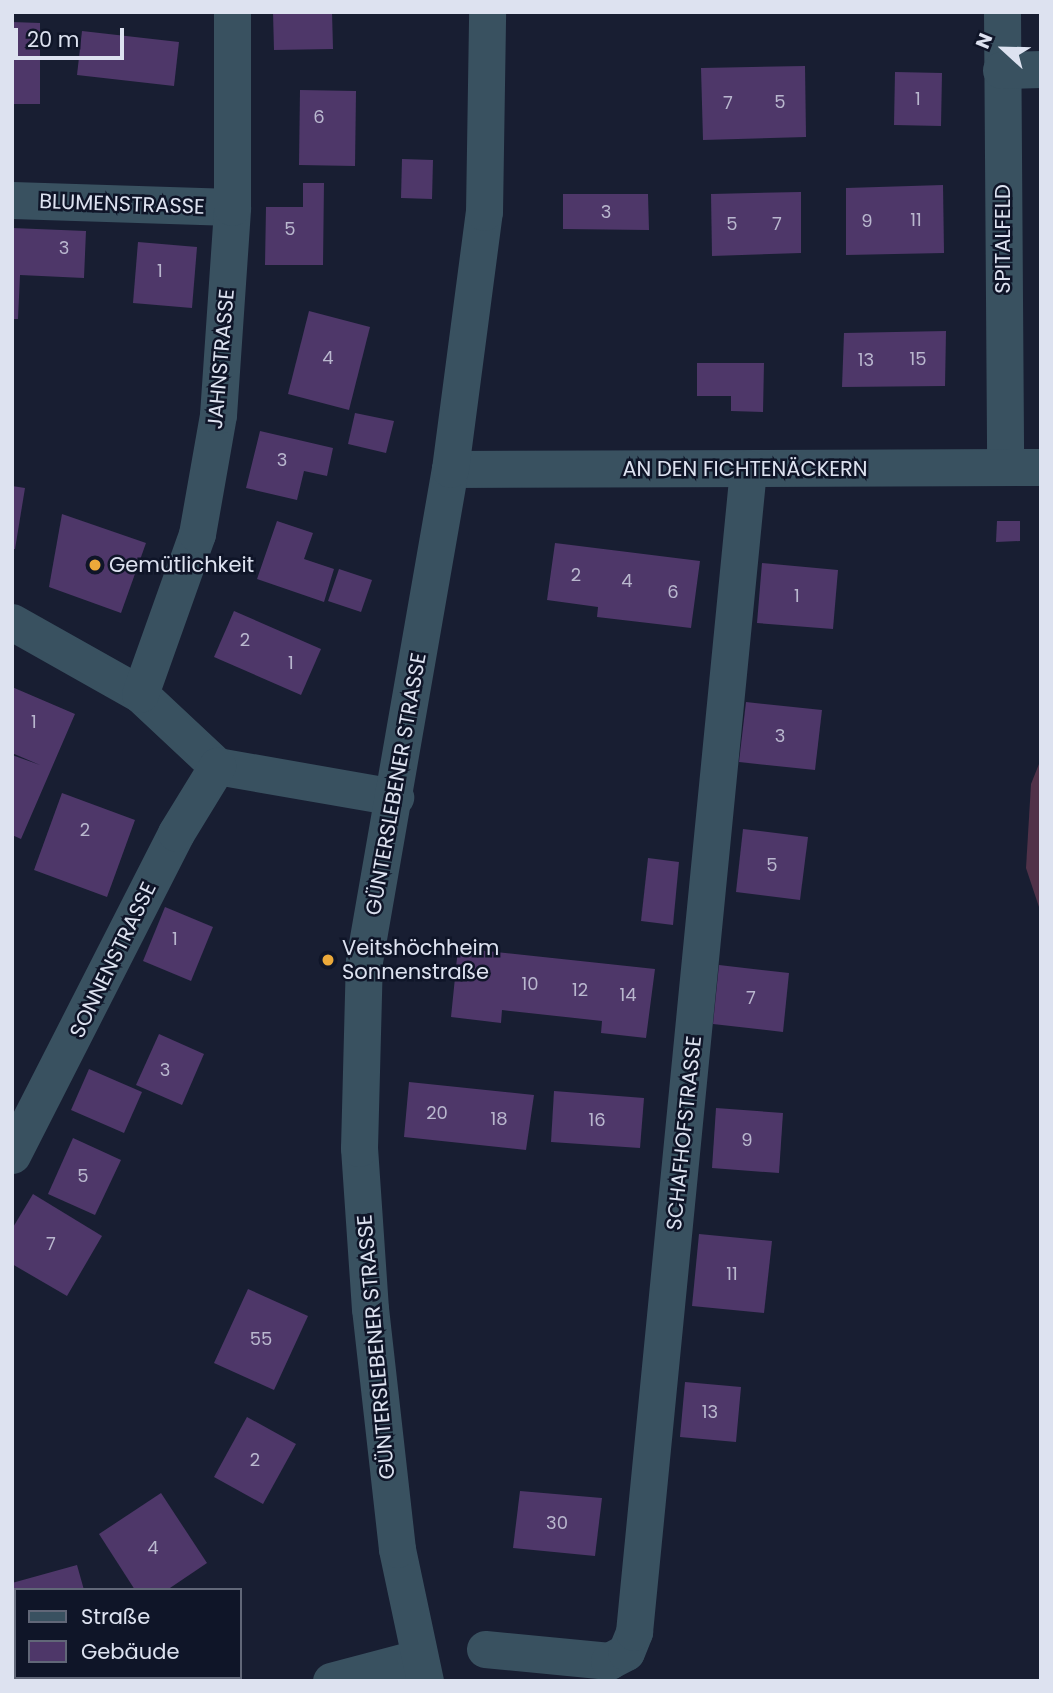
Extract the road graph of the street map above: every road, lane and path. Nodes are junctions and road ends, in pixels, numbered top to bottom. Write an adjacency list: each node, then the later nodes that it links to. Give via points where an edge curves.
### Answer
1 (232, 12): 7 (street, JAHNSTRASSE)
2 (487, 12): 10 (street, GÜNTERSLEBENER STRASSE, via 484,212)
3 (1002, 12): 5 (street, SPITALFELD)
4 (1041, 69): 5 (street)
5 (1001, 70): 8 (street, SPITALFELD)
6 (12, 200): 7 (street, BLUMENSTRASSE)
7 (232, 207): 13 (street, JAHNSTRASSE, via 218,415 197,534)
8 (1005, 466): 9 (street, AN DEN FICHTENÄCKERN); 11 (street, AN DEN FICHTENÄCKERN)
9 (1041, 467)
10 (450, 469): 11 (street, AN DEN FICHTENÄCKERN); 15 (street, GÜNTERSLEBENER STRASSE)
11 (748, 469): 17 (street, SCHAFHOFSTRASSE, via 634,1632 626,1652 609,1661)
12 (12, 622): 13 (street)
13 (140, 694): 14 (street)
14 (217, 766): 15 (street); 16 (street, SONNENSTRASSE, via 176,833)
15 (395, 797): 18 (street, GÜNTERSLEBENER STRASSE, via 364,961 359,1148 370,1308 397,1549)
16 (12, 1155)
17 (485, 1649)
18 (422, 1670): 19 (street)
19 (331, 1681)

